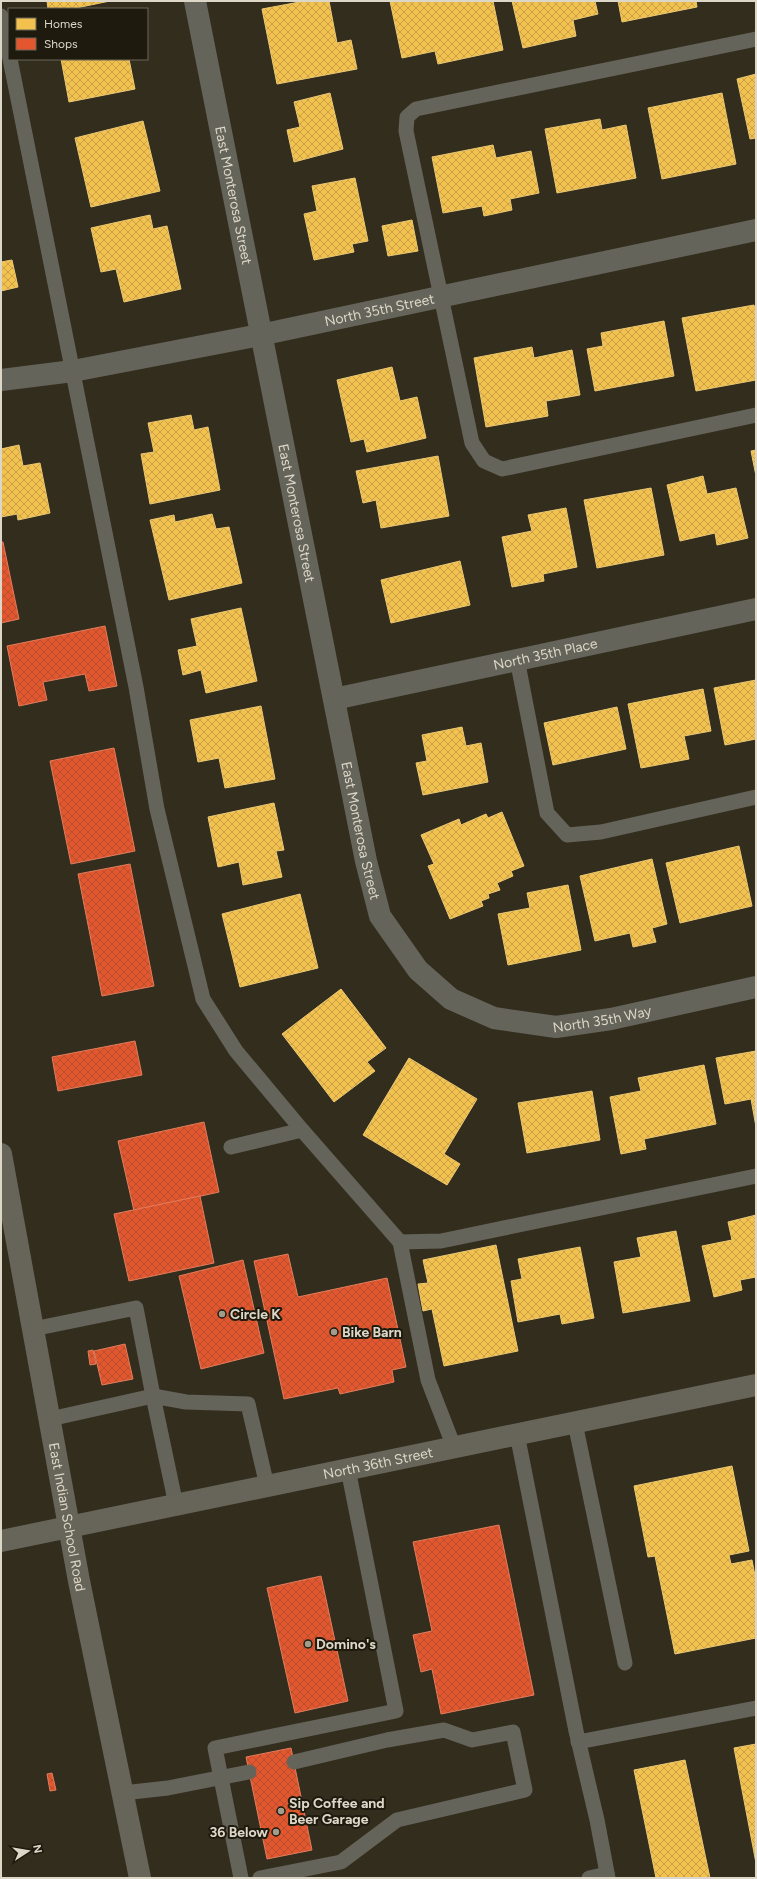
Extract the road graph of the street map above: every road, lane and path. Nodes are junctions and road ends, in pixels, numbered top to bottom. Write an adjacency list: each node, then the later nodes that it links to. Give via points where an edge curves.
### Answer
1 (195, 1): 8 (street, East Monterosa Street)
2 (1, 16): 4 (lane)
3 (756, 39): 7 (lane, via 416,110 407,117 406,131)
4 (8, 50)
5 (10, 60): 9 (lane)
6 (756, 230): 7 (street, North 35th Street)
7 (442, 296): 8 (street, North 35th Street); 11 (lane, via 472,443 484,461 502,469)
8 (260, 334): 9 (street, North 35th Street); 14 (street, East Monterosa Street)
9 (73, 371): 10 (street, North 35th Street); 18 (lane, via 136,687 157,810 203,999 236,1051)
10 (1, 380)
11 (756, 415)
12 (756, 609): 13 (street, North 35th Place)
13 (517, 659): 14 (street, North 35th Place); 15 (lane, via 547,813 567,835 601,832)
14 (334, 698): 17 (street, East Monterosa Street, via 366,861 380,916 418,970)
15 (756, 797)
16 (756, 987): 17 (street, North 35th Way, via 556,1027 494,1018)
17 (451, 1000)
18 (302, 1130): 19 (lane); 22 (lane)
19 (231, 1147)
20 (1, 1154): 23 (main road, East Indian School Road)
21 (756, 1176): 22 (lane, via 441,1242)
22 (400, 1242): 29 (lane, via 428,1380)
23 (33, 1329): 25 (lane, via 136,1308); 26 (main road, East Indian School Road)
24 (756, 1385): 27 (main road, North 36th Street)
25 (153, 1396): 26 (lane); 31 (lane, via 186,1402 248,1404); 32 (lane)
26 (50, 1419): 33 (main road, East Indian School Road)
27 (575, 1422): 28 (main road, North 36th Street); 35 (lane)
28 (517, 1434): 29 (main road, North 36th Street); 37 (lane)
29 (454, 1447): 30 (main road, North 36th Street)
30 (348, 1469): 31 (main road, North 36th Street); 40 (lane, via 396,1711 215,1748)
31 (267, 1486): 32 (main road, North 36th Street)
32 (176, 1505): 33 (main road, North 36th Street)
33 (70, 1527): 34 (main road, North 36th Street); 41 (main road, East Indian School Road)
34 (1, 1541)
35 (625, 1663)
36 (756, 1708): 37 (lane)
37 (578, 1742): 42 (lane, via 597,1820)
38 (294, 1762): 45 (lane, via 387,1740 444,1730 472,1740 513,1732 525,1790 397,1820 341,1862)
39 (249, 1772): 40 (lane)
40 (221, 1778): 41 (lane); 44 (lane)
41 (123, 1793): 43 (main road, East Indian School Road)
42 (607, 1876): 46 (lane)
43 (140, 1878)
44 (241, 1878)
45 (260, 1878)
46 (589, 1878)

